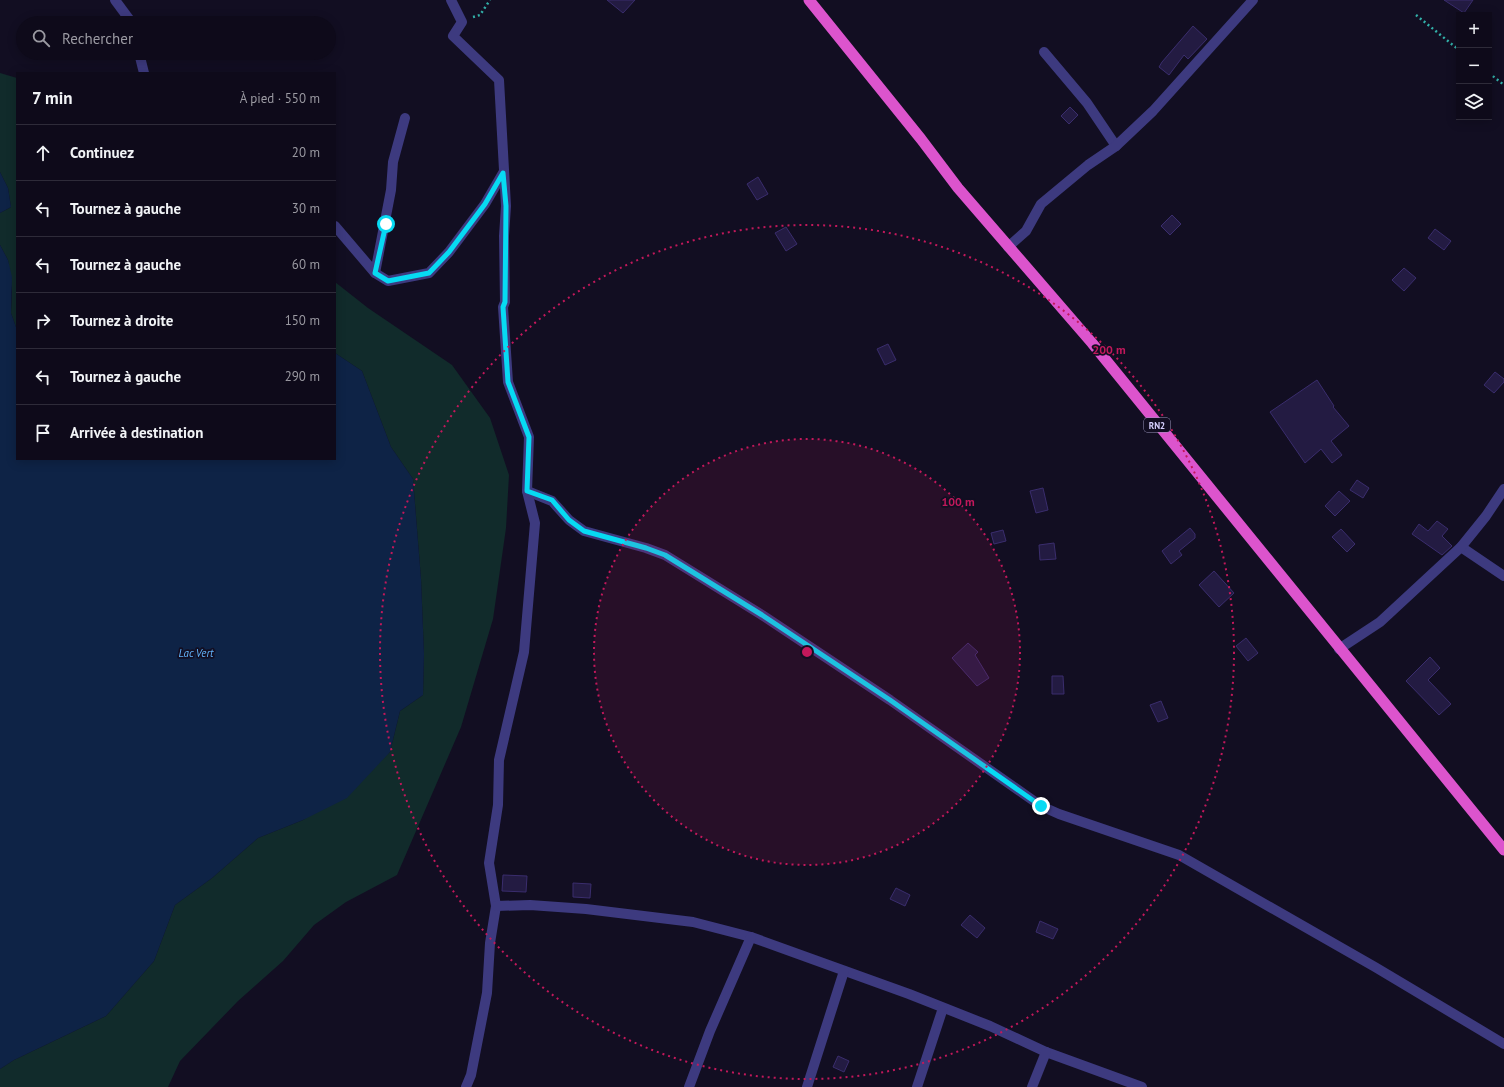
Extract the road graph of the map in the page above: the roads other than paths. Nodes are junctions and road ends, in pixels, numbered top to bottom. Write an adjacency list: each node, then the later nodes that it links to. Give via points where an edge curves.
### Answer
1 (115, 0): 5 (street)
2 (451, 0): 11 (street, via 462,22 453,36 499,80)
3 (810, 0): 13 (highway, RN2, via 958,188)
4 (1253, 0): 10 (street, via 1158,106)
5 (127, 16)
6 (1044, 52): 10 (street, via 1087,103)
7 (141, 60): 8 (street)
8 (144, 72)
9 (405, 118): 14 (street, via 393,162 388,210)
10 (1116, 146): 13 (street, via 1088,165 1041,204 1026,230)
11 (503, 173): 14 (street, via 485,204 449,252 429,273 388,281); 16 (street, via 506,206 503,307 508,382 529,437)
12 (336, 227): 14 (street)
13 (1008, 247): 19 (highway, RN2, via 1092,344)
14 (375, 273)
15 (1504, 489): 17 (street, via 1486,516)
16 (527, 491): 21 (street, via 535,523 524,652 499,760 498,805 489,863); 25 (street, via 552,500 569,520 584,531 665,555 762,615 1041,806 1179,855)
17 (1460, 546): 18 (street); 19 (street, via 1380,622)
18 (1504, 576)
19 (1339, 649): 20 (highway, RN2)
20 (1504, 850)
21 (496, 906): 22 (street, via 530,905 693,922); 27 (street, via 490,943 487,993 471,1075)
22 (751, 937): 23 (street); 28 (street)
23 (844, 972): 24 (street); 29 (street)
24 (943, 1008): 26 (street); 30 (street)
25 (1504, 1044)
26 (1046, 1052): 31 (street); 32 (street)
27 (466, 1087)
28 (689, 1087)
29 (807, 1087)
30 (917, 1087)
31 (1032, 1087)
32 (1142, 1087)

